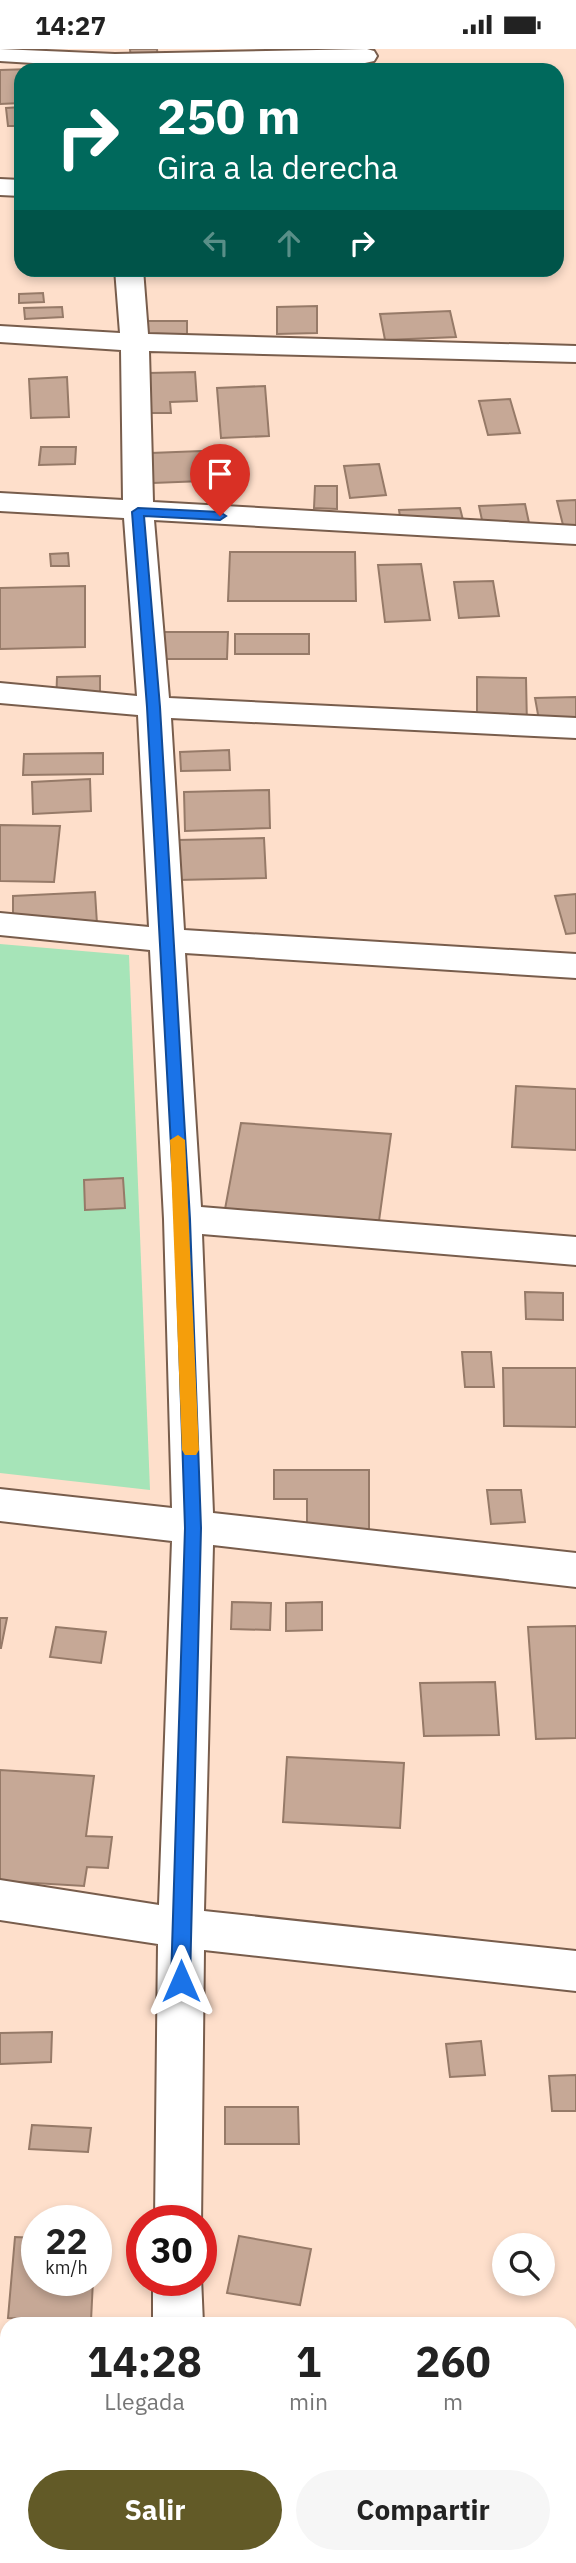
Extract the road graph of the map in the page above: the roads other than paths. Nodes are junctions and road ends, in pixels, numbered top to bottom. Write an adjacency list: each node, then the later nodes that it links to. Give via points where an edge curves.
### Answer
1 (0, 54): 3 (street)
2 (365, 55): 3 (street)
3 (115, 60)
4 (130, 277): 6 (street)
5 (0, 334): 6 (street)
6 (135, 342): 7 (street); 9 (street)
7 (576, 354)
8 (0, 502): 9 (street)
9 (138, 512): 10 (street); 12 (street)
10 (576, 535)
11 (0, 693): 12 (street)
12 (154, 707): 13 (street); 15 (street)
13 (576, 729)
14 (0, 924): 15 (street)
15 (165, 940): 16 (street); 17 (street)
16 (576, 966)
17 (183, 1219): 18 (street); 20 (street)
18 (576, 1251)
19 (0, 1505): 20 (street)
20 (193, 1528): 21 (street); 23 (street)
21 (576, 1570)
22 (0, 1900): 23 (street)
23 (181, 1928): 24 (street); 25 (street)
24 (576, 1971)
25 (179, 2205)
26 (178, 2296): 27 (street)
27 (178, 2317)

